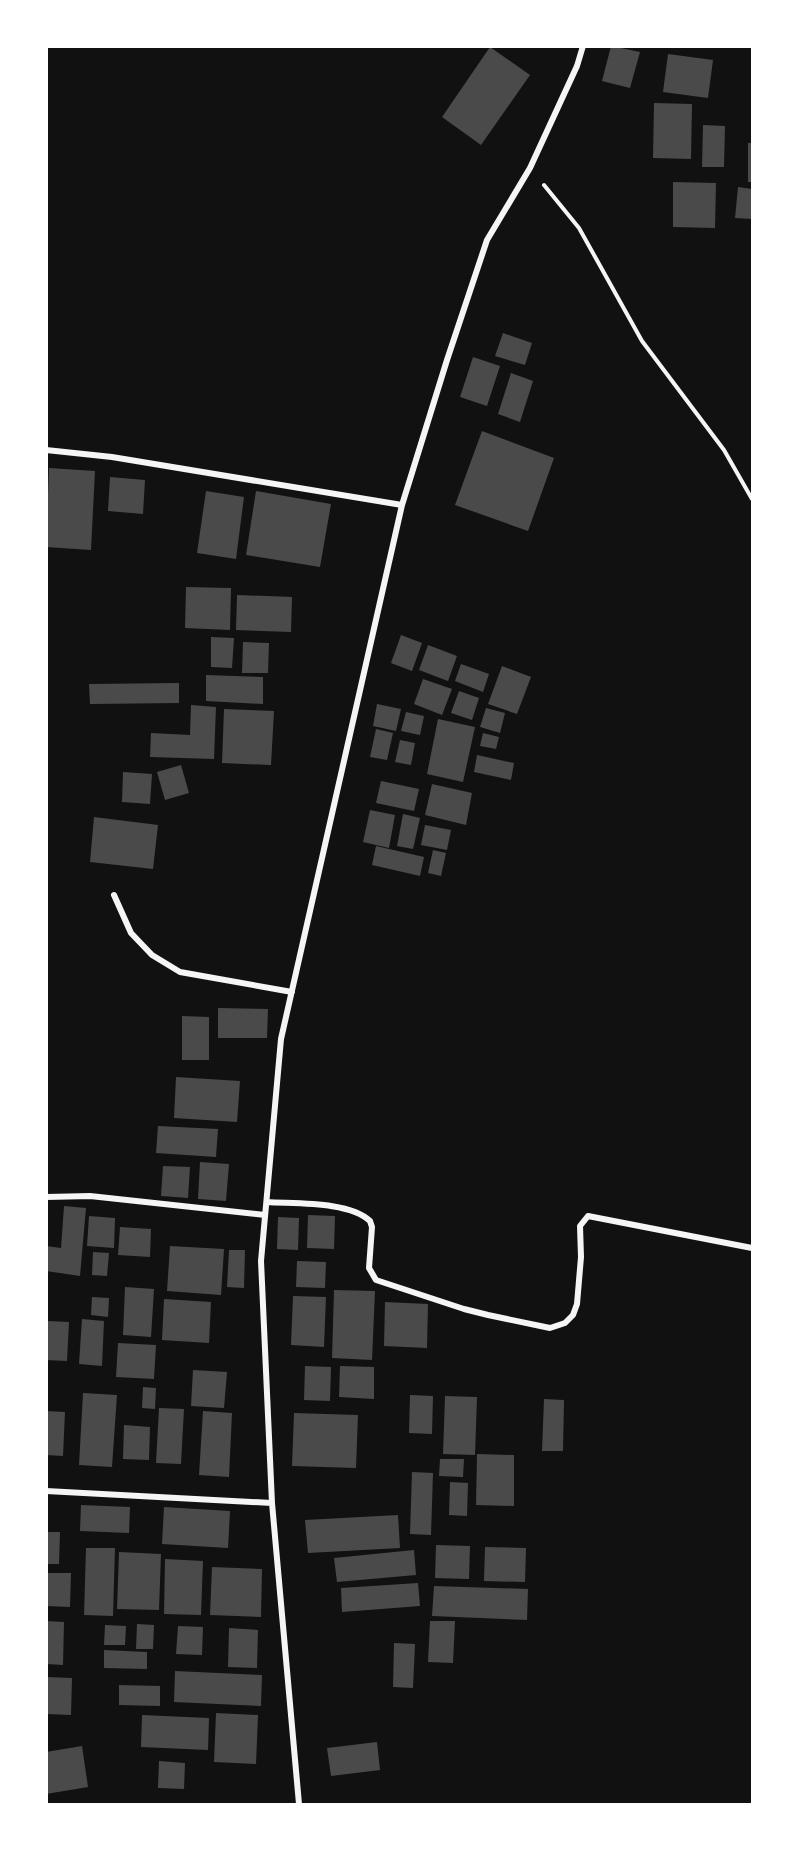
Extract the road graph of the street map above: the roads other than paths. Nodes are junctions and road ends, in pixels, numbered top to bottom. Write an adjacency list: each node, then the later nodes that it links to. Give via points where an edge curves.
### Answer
1 (583, 46): 3 (street, via 530,168 487,240)
2 (46, 450): 3 (street)
3 (402, 505): 5 (street)
4 (114, 895): 5 (street, via 131,933 152,955 180,972)
5 (292, 992): 7 (street, via 281,1039)
6 (46, 1197): 8 (street, via 90,1196)
7 (267, 1202): 8 (street); 9 (street, via 355,1211 372,1227 369,1268 376,1280 464,1309 550,1328 565,1323 577,1304 580,1226 588,1216)
8 (265, 1215): 11 (street, via 261,1261)
9 (753, 1248)
10 (46, 1491): 11 (street)
11 (272, 1503): 12 (street)
12 (299, 1804)

